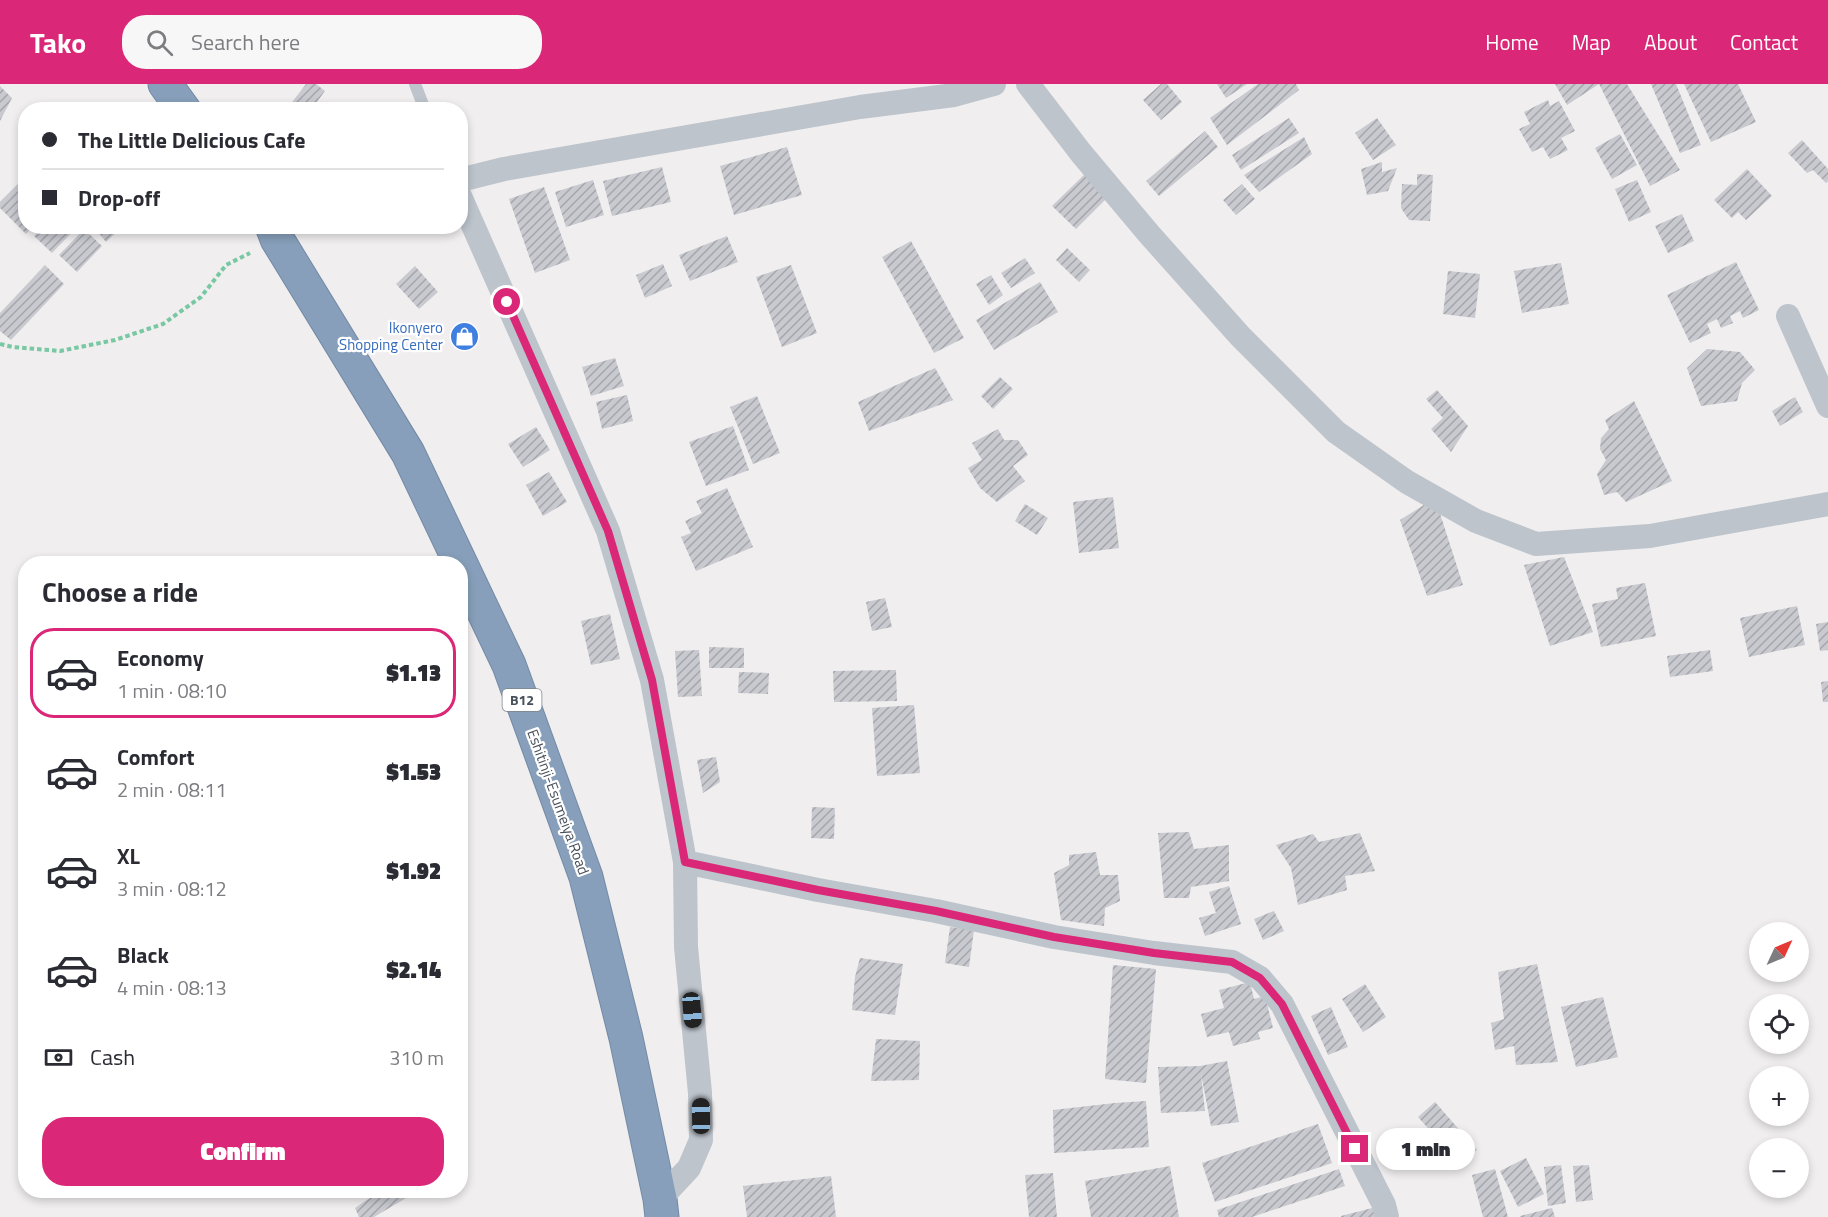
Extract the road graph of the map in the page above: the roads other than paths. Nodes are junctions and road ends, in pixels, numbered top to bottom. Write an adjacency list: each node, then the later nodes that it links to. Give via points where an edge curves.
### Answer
1 (165, 84): 5 (highway)
2 (415, 84): 6 (lane)
3 (994, 84): 7 (street, via 954,95 848,109)
4 (1028, 84): 12 (street, via 1156,243 1240,336 1336,432 1407,482 1476,521 1536,544 1650,536)
5 (178, 102)
6 (422, 102)
7 (468, 178)
8 (468, 214): 15 (street, via 608,531 652,680)
9 (276, 234): 13 (highway, Eshitinji-Esumeiya Road / B12, via 408,453)
10 (1788, 316): 11 (street)
11 (1828, 406)
12 (1828, 504)
13 (457, 556)
14 (468, 579): 16 (highway, Eshitinji-Esumeiya Road / B12, via 509,665 586,877 626,1038)
15 (685, 862): 16 (street, via 686,947 701,1140 689,1168); 17 (street, via 1054,937 1232,962 1260,978 1282,1004)
16 (661, 1208)
17 (1387, 1217)

